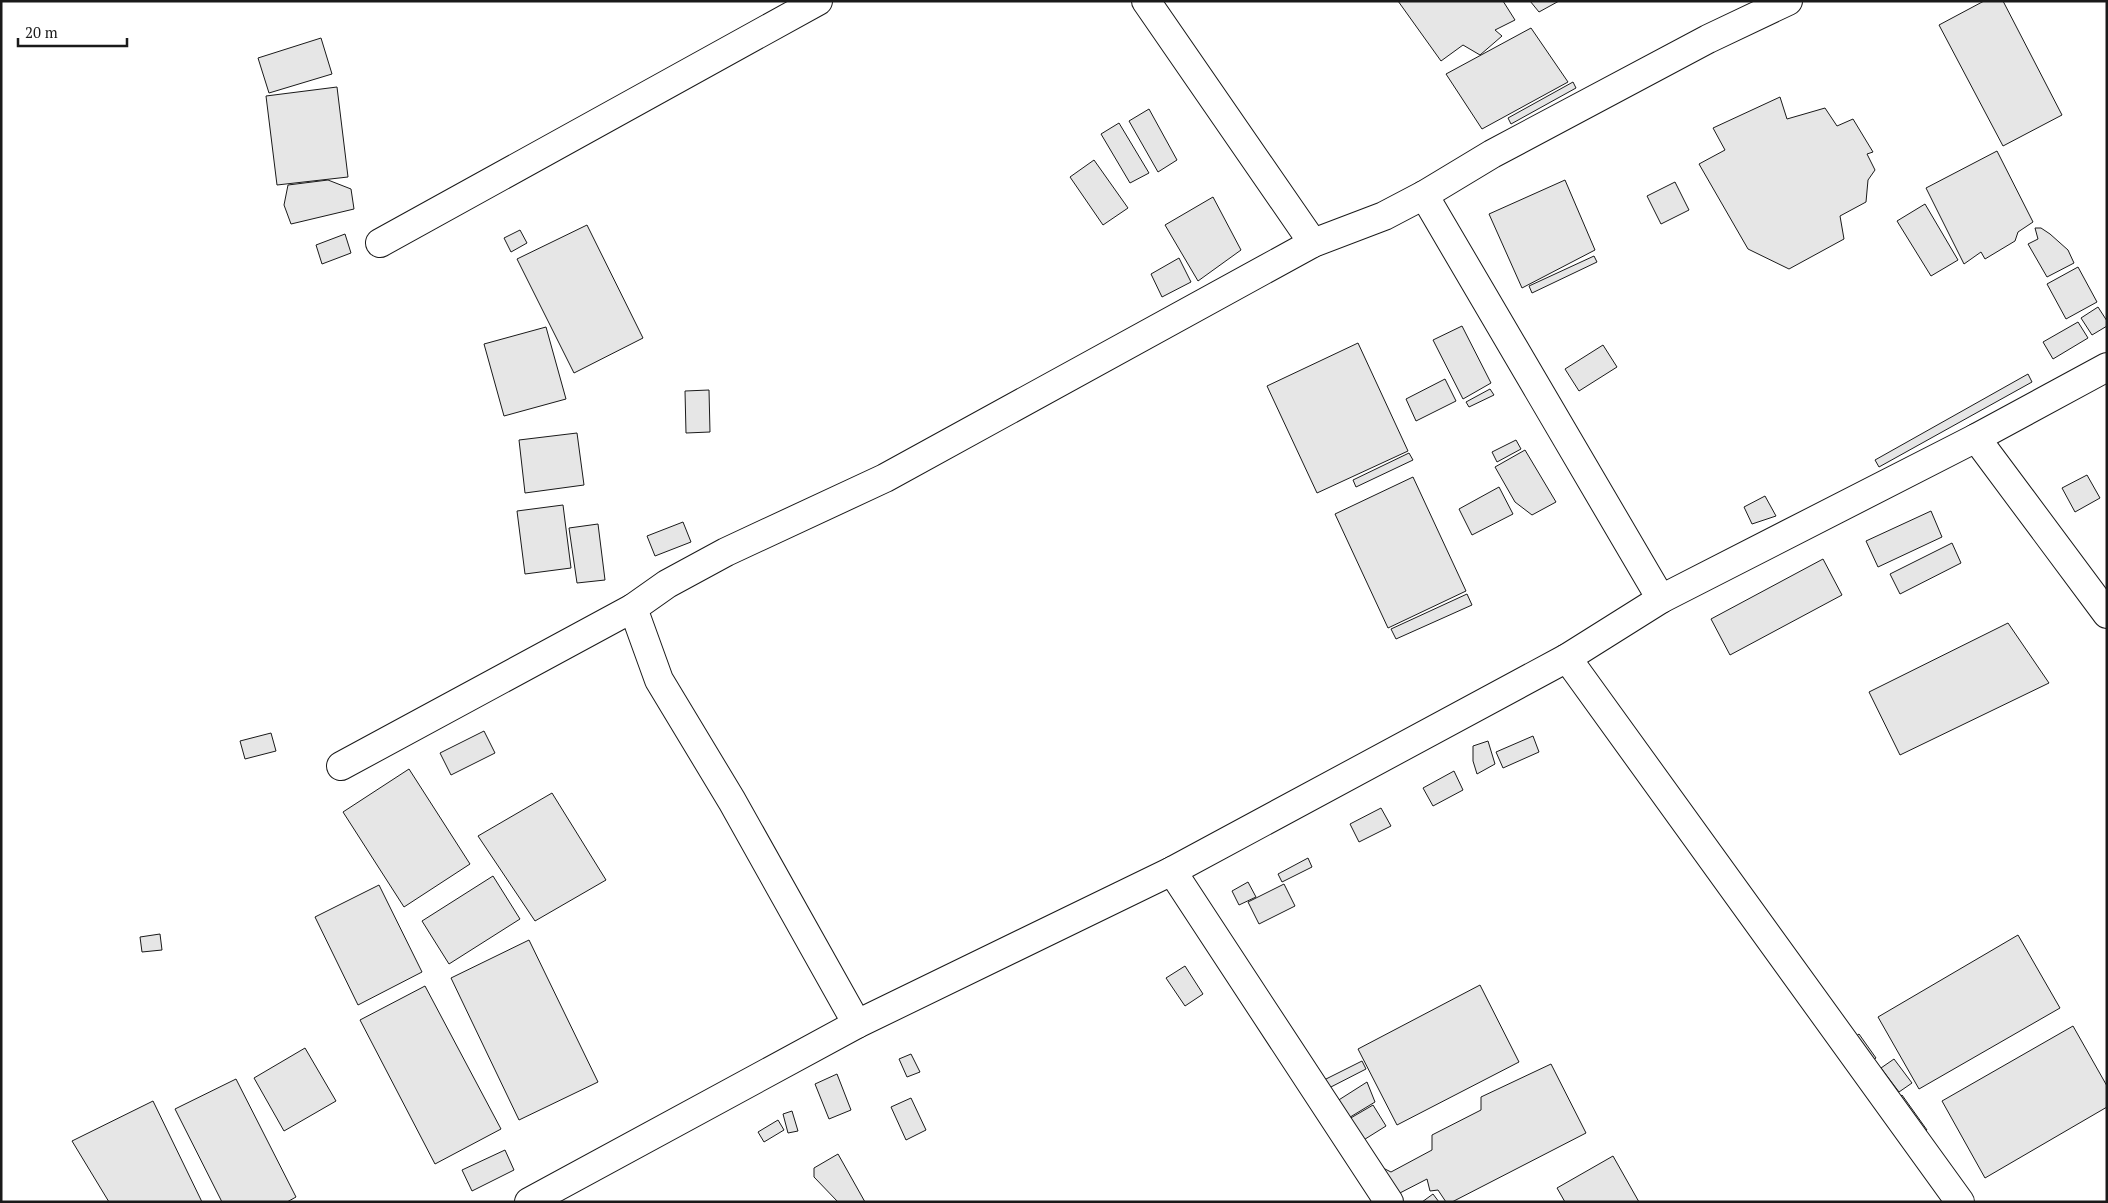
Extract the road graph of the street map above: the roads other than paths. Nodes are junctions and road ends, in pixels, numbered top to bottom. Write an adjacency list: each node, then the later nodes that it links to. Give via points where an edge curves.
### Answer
1 (818, 1): 5 (street)
2 (1146, 1): 6 (street)
3 (1788, 1): 4 (street, via 1708,39 1492,154)
4 (1424, 195): 6 (street, via 1384,216); 9 (street)
5 (380, 243)
6 (1313, 243): 10 (street, via 885,478 726,552 667,584)
7 (2107, 367): 8 (street)
8 (1976, 438): 9 (street); 11 (street)
9 (1661, 599): 12 (street)
10 (633, 608): 13 (street); 15 (street, via 659,680 732,801)
11 (2107, 614)
12 (1567, 658): 14 (street); 18 (street)
13 (341, 766)
14 (1172, 871): 15 (street); 17 (street)
15 (857, 1024): 16 (street)
16 (529, 1202)
17 (1389, 1202)
18 (1960, 1202)

